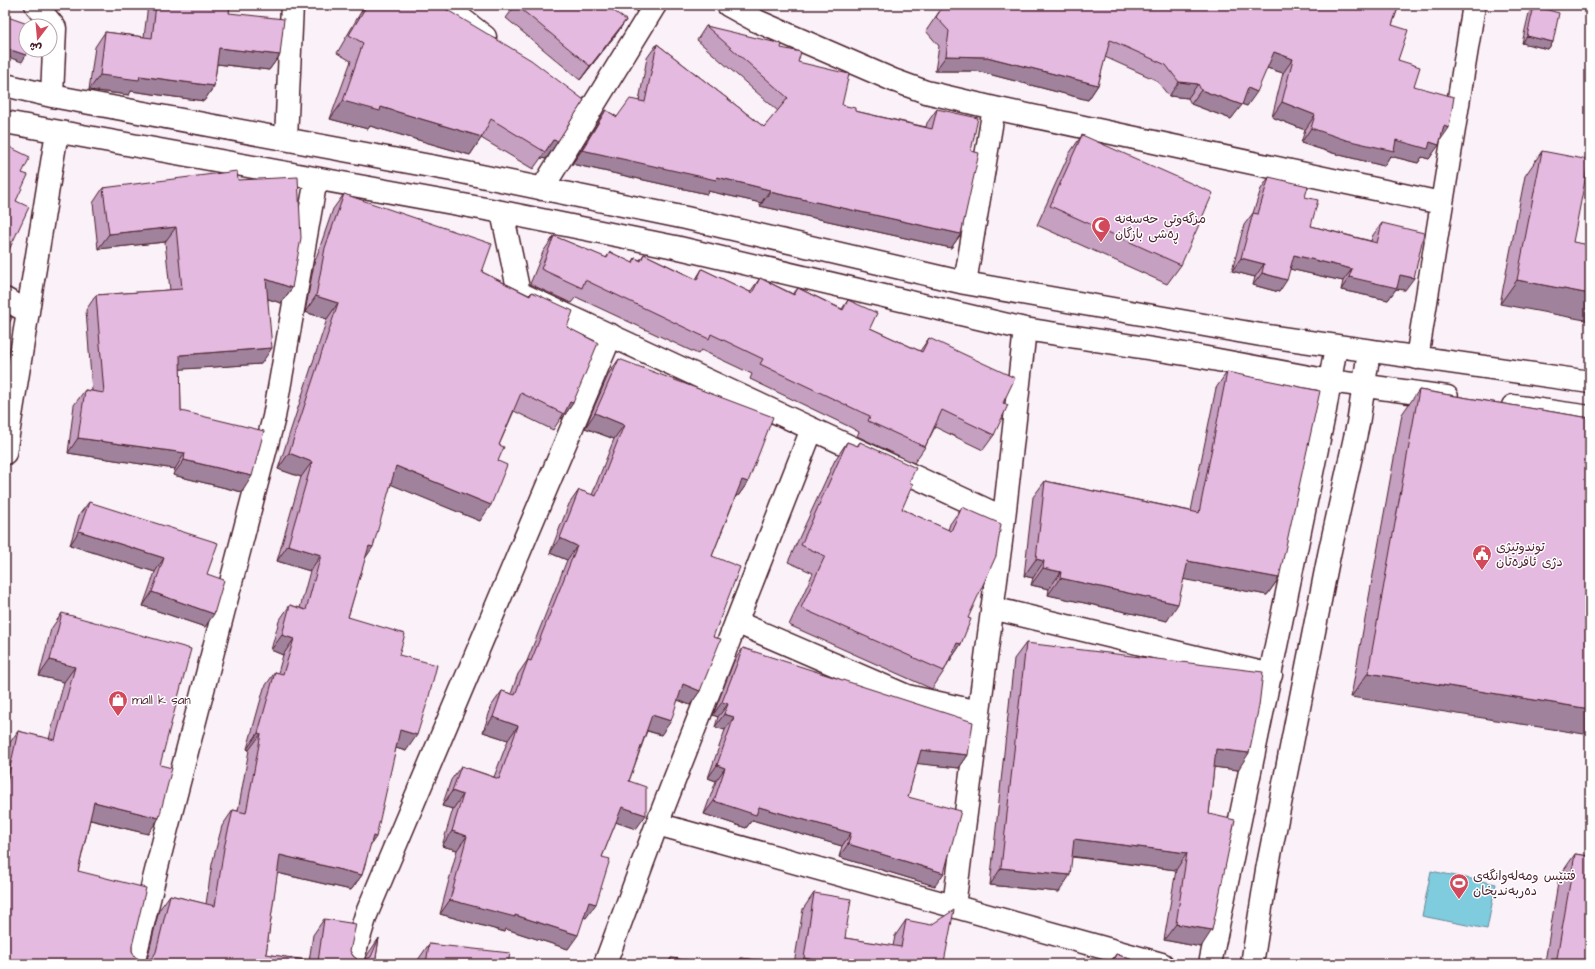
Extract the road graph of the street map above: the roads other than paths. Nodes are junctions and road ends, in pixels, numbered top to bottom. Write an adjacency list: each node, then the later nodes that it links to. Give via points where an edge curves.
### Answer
1 (36, 5): 9 (street, via 55,28)
2 (292, 5): 15 (street)
3 (444, 5): 7 (street)
4 (655, 5): 12 (street)
5 (728, 5): 11 (street, via 757,21 893,80 926,92)
6 (1474, 5): 18 (street)
7 (500, 48)
8 (5, 85): 9 (street)
9 (52, 96): 15 (street)
10 (569, 101): 12 (street)
11 (994, 108): 18 (street); 20 (street)
12 (588, 115): 17 (street)
13 (5, 122): 14 (street)
14 (57, 132): 16 (street); 22 (street)
15 (286, 139): 17 (street)
16 (316, 178): 19 (street); 43 (street, via 274,417)
17 (542, 189): 20 (street, via 686,218)
18 (1441, 203): 27 (street)
19 (502, 212): 23 (street, via 675,247); 24 (street, via 519,294)
20 (965, 283): 25 (street)
21 (5, 299): 22 (street)
22 (28, 312): 35 (street)
23 (1025, 329): 28 (street, via 1191,355); 36 (street)
24 (611, 335): 34 (street); 44 (street, via 366,915)
25 (1336, 346): 26 (street); 28 (street)
26 (1369, 351): 27 (street); 30 (street)
27 (1417, 358): 29 (street)
28 (1330, 381): 30 (street); 39 (street)
29 (1590, 382)
30 (1365, 385): 31 (street); 48 (street, via 1267,870)
31 (1464, 399)
32 (1494, 403): 33 (street)
33 (1590, 417)
34 (812, 429): 36 (street); 38 (street)
35 (5, 453)
36 (1004, 518): 37 (street)
37 (992, 608): 39 (street); 40 (street)
38 (736, 622): 40 (street, via 907,696); 41 (street)
39 (1271, 675): 47 (street)
40 (979, 712): 42 (street)
41 (657, 824): 42 (street); 45 (street)
42 (954, 906): 46 (street)
43 (134, 964)
44 (352, 964)
45 (605, 964)
46 (1162, 964)
47 (1210, 964)
48 (1252, 964)

